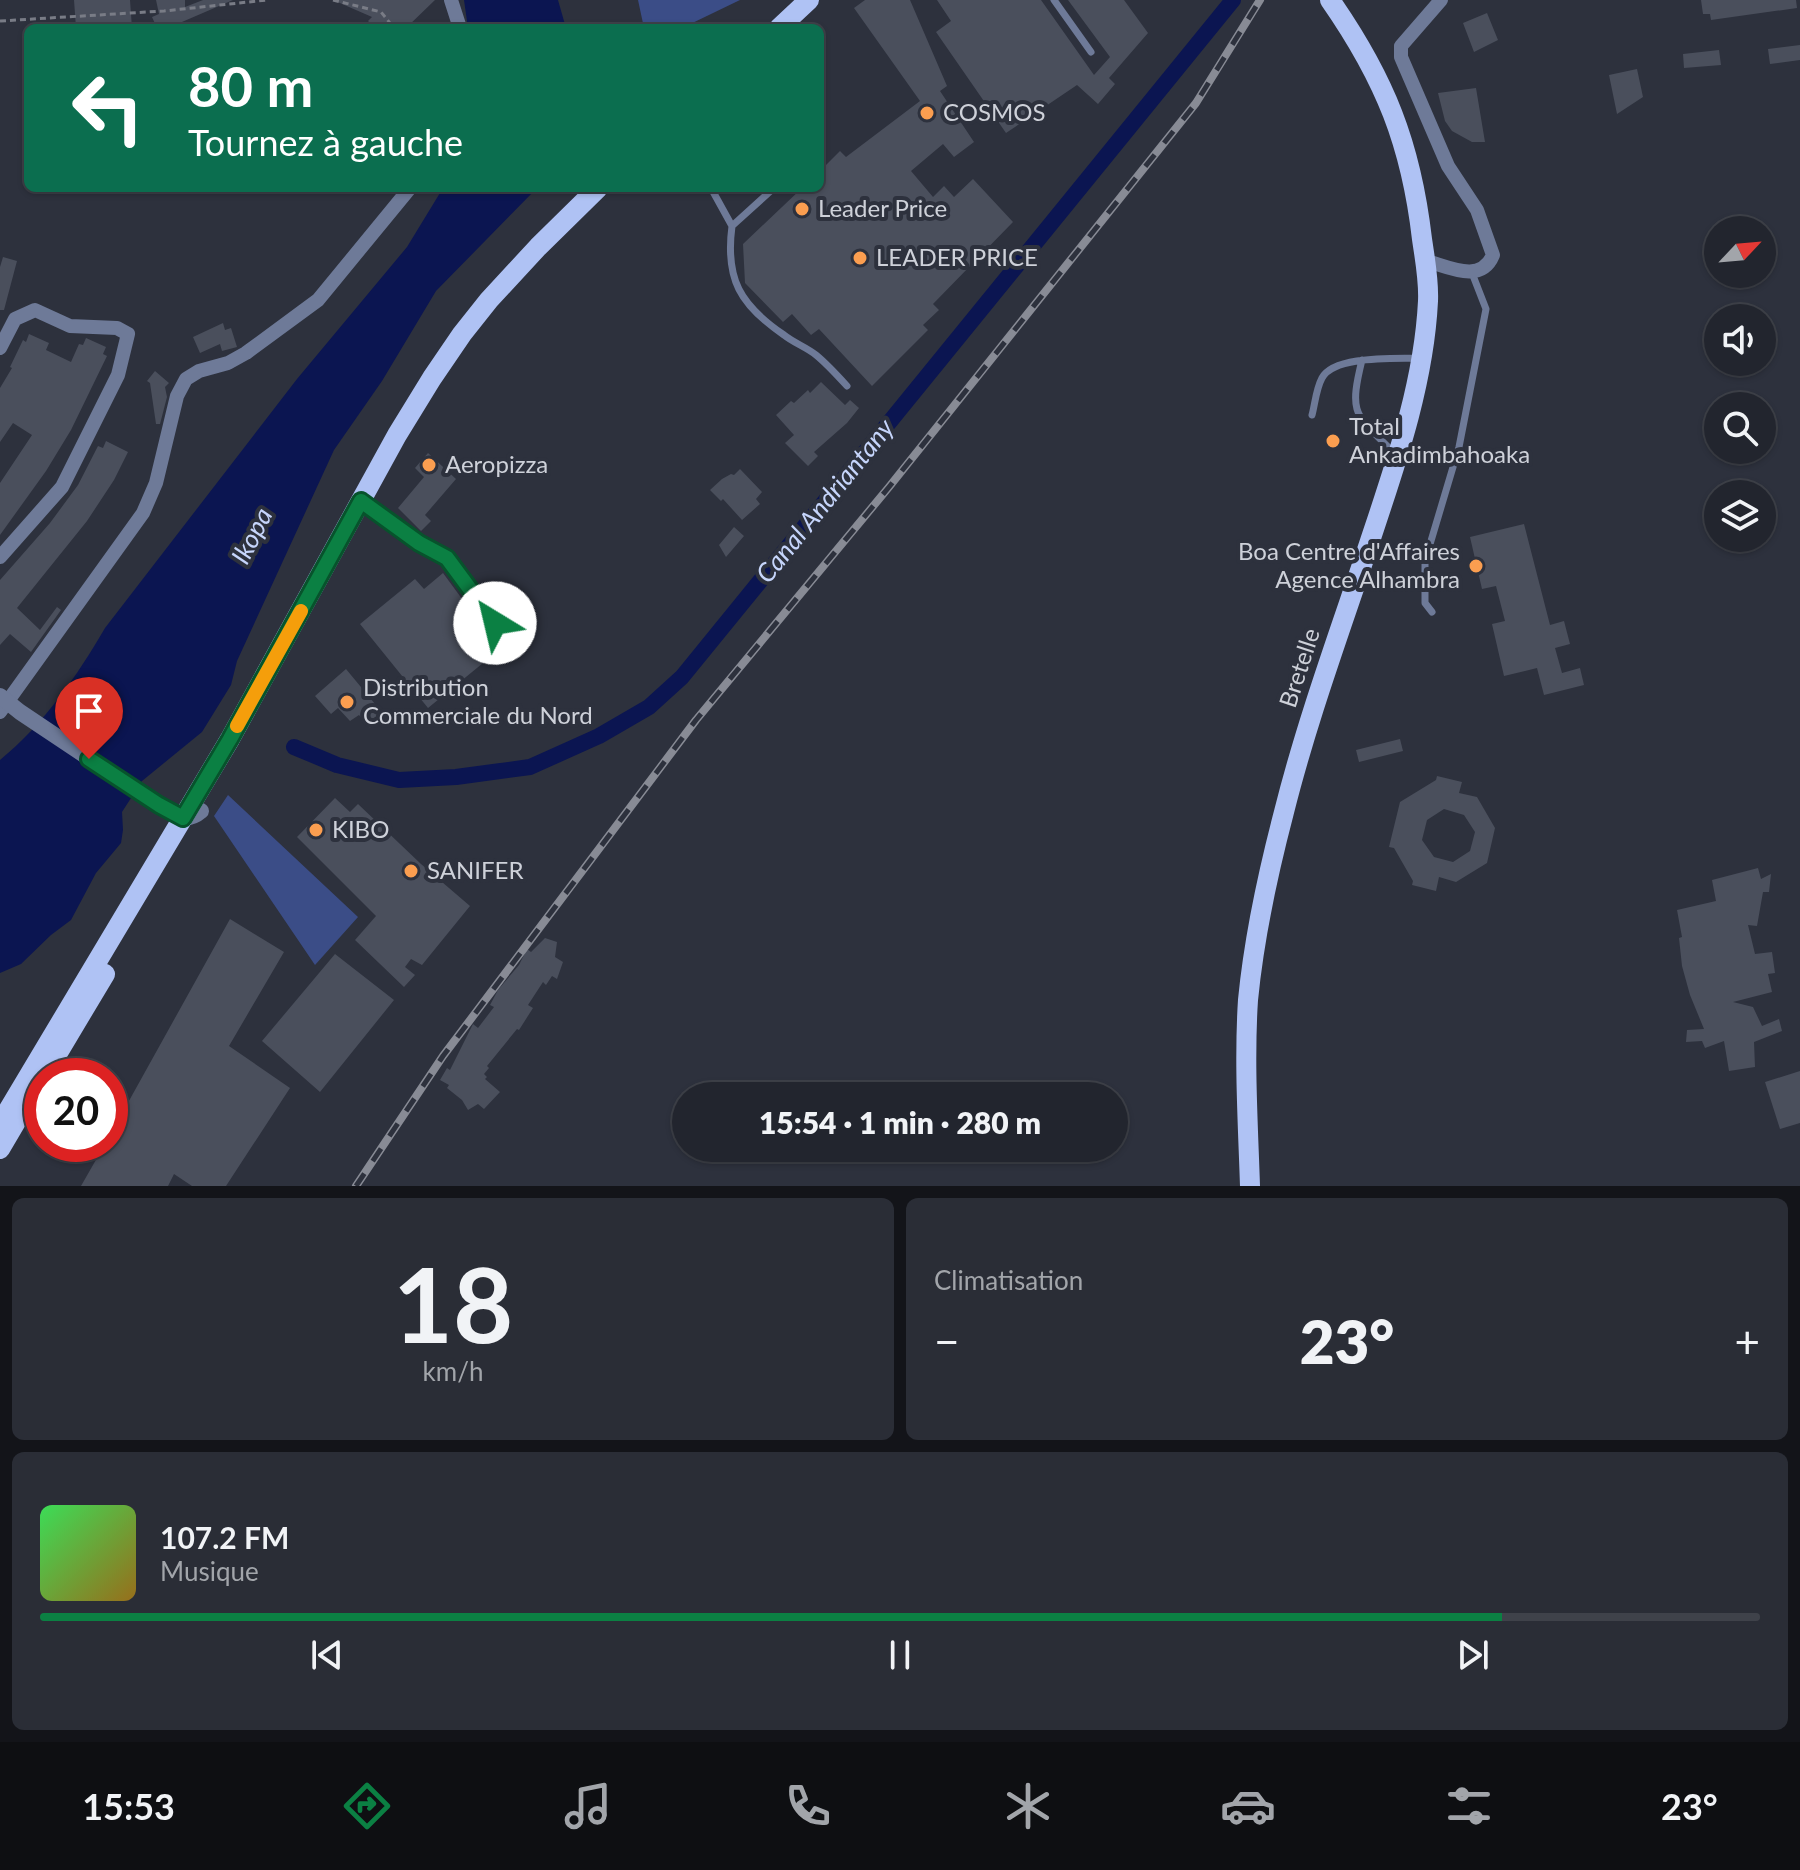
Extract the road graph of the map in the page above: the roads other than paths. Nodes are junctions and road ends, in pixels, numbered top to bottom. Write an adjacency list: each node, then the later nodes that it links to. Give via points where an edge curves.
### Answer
1 (451, 0): 7 (street)
2 (793, 0): 8 (main road)
3 (809, 0): 9 (main road)
4 (1054, 0): 10 (lane)
5 (1330, 0): 17 (main road, Bretelle, via 1369,61 1401,133)
6 (1441, 0): 18 (street, via 1401,46 1401,57 1448,166 1477,210 1492,248 1490,264)
7 (459, 24)
8 (767, 24)
9 (783, 24)
10 (1091, 52)
11 (407, 192): 29 (street, via 318,300 246,353 186,379 143,513)
12 (594, 192): 25 (main road, via 512,274 462,334 397,435)
13 (609, 192): 25 (main road, via 495,307)
14 (713, 192): 16 (lane)
15 (770, 192): 16 (lane)
16 (732, 226): 22 (lane, via 729,262 742,297)
17 (1427, 261): 18 (street); 20 (main road, Bretelle)
18 (1472, 273): 27 (lane, via 1486,309 1459,447 1425,561 1425,603)
19 (0, 348): 26 (street, via 15,319 35,310 70,326 117,328 128,334 118,375 62,487)
20 (1421, 358): 21 (lane); 24 (main road, Bretelle)
21 (1362, 360): 23 (lane, via 1328,370); 24 (lane, via 1355,406)
22 (847, 386)
23 (1312, 415)
24 (1397, 457): 35 (main road, Bretelle, via 1315,705 1270,874 1249,1000)
25 (366, 504): 28 (lane, via 447,558); 30 (main road)
26 (0, 557)
27 (1432, 612)
28 (495, 623)
29 (7, 706): 30 (street, via 159,805)
30 (192, 815): 31 (main road); 33 (main road)
31 (54, 1058)
32 (24, 1109): 34 (main road)
33 (0, 1124)
34 (0, 1149)
35 (1250, 1186)

